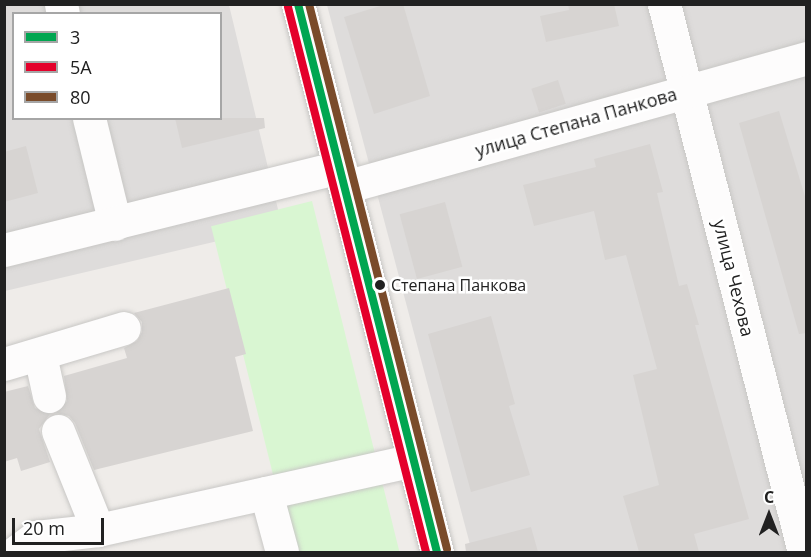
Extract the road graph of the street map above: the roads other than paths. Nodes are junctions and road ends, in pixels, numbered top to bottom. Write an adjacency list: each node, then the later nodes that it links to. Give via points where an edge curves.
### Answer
1 (298, 4): 6 (street)
2 (664, 4): 4 (street, улица Чехова)
3 (807, 58): 4 (street, улица Степана Панкова)
4 (686, 91): 6 (street, улица Степана Панкова); 20 (street, улица Чехова)
5 (89, 120): 7 (street)
6 (342, 177): 7 (street, улица Степана Панкова); 14 (street)
7 (115, 224): 8 (street, улица Степана Панкова)
8 (4, 250)
9 (124, 328): 10 (street)
10 (40, 355): 11 (street); 12 (street)
11 (4, 364)
12 (50, 396)
13 (58, 431): 16 (street)
14 (413, 460): 15 (street); 19 (street)
15 (266, 493): 16 (street); 18 (street)
16 (98, 530): 17 (street, via 36,537)
17 (16, 552)
18 (282, 552)
19 (437, 552)
20 (804, 552)

